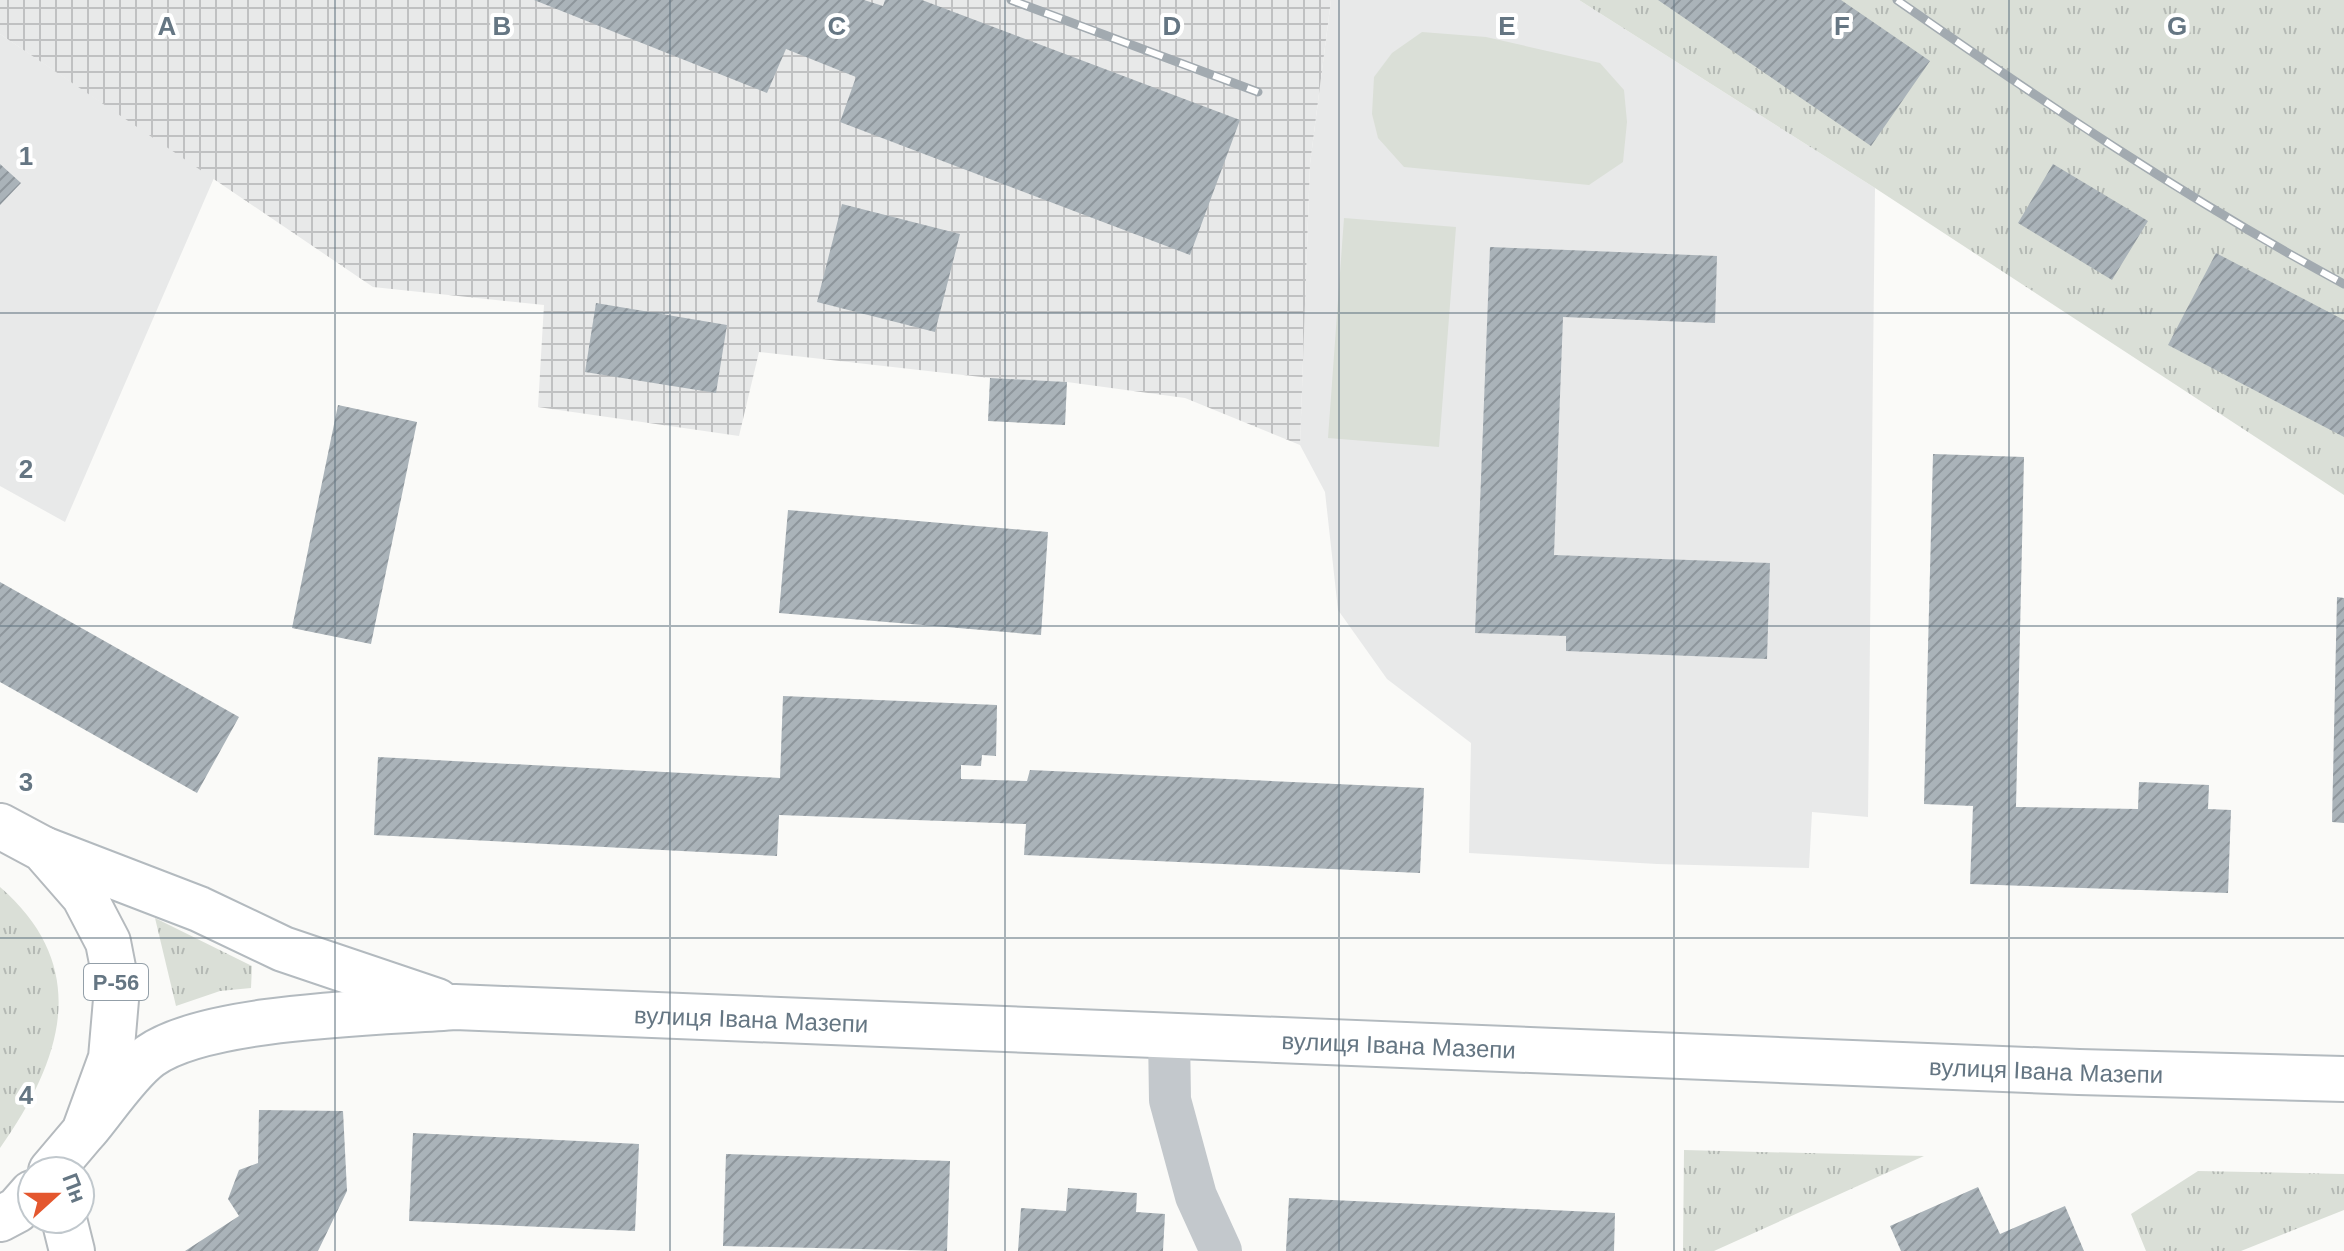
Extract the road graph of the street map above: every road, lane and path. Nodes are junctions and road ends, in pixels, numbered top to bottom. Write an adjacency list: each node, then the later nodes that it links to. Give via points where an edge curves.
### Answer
1 (0, 826): 2 (main road, Р-56)
2 (43, 849): 3 (main road, вулиця Івана Мазепи, via 199,909 283,949); 6 (main road, Р-56, via 84,896 108,942 117,988 111,1058)
3 (455, 1007): 4 (main road, вулиця Івана Мазепи); 6 (main road, вулиця Івана Мазепи, via 279,1021 203,1033 150,1057)
4 (1169, 1035): 5 (main road, вулиця Івана Мазепи); 7 (street, via 1170,1100 1196,1196)
5 (2344, 1079)
6 (79, 1152)
7 (1221, 1251)

